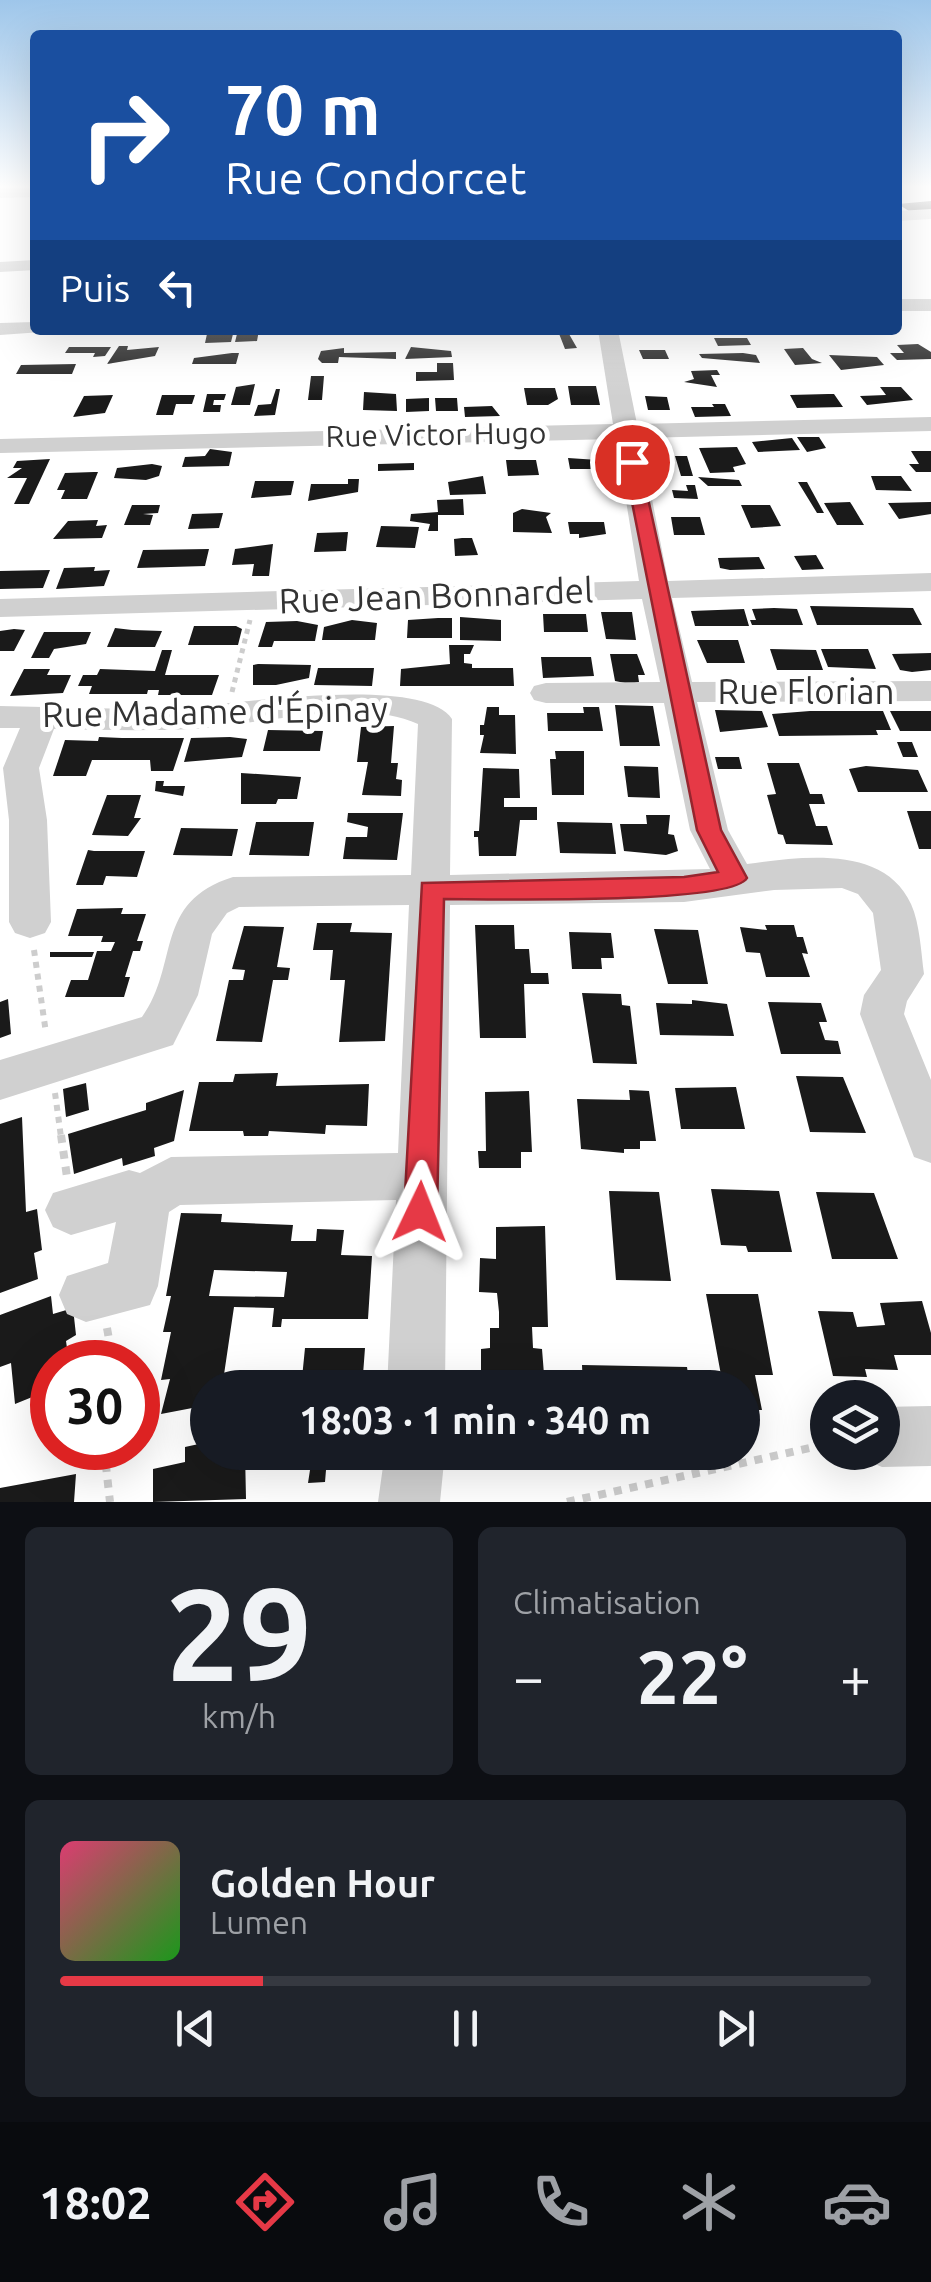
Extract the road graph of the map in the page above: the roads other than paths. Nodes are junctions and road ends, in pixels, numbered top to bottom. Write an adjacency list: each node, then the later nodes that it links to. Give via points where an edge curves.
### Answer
1 (30, 265): 2 (street)
2 (0, 267)
3 (931, 305): 4 (street)
4 (902, 306)
5 (0, 328): 6 (street)
6 (30, 328)
7 (609, 335): 9 (street)
8 (931, 424): 9 (street, Rue Victor Hugo)
9 (626, 430): 10 (street, Rue Victor Hugo); 12 (street)
10 (0, 446)
11 (931, 582): 12 (street, Rue Jean Bonnardel)
12 (655, 590): 13 (street, Rue Jean Bonnardel); 15 (street)
13 (0, 608)
14 (931, 691): 15 (street, Rue Florian)
15 (681, 692): 16 (street, Rue Florian); 19 (street, via 709,830)
16 (546, 693)
17 (0, 717): 18 (street, Rue Madame d'Épinay)
18 (42, 718): 20 (street, Rue Madame d'Épinay, via 407,708 436,719); 21 (street, via 21,768)
19 (734, 878): 20 (street, via 684,887); 22 (street, via 845,873 872,884 893,908)
20 (431, 890): 23 (street, via 246,890 221,896 194,922 172,1012 157,1032); 25 (street)
21 (30, 922)
22 (917, 979): 24 (street, via 886,995 882,1014)
23 (0, 1080)
24 (931, 1141)
25 (421, 1176): 26 (street, via 194,1178 171,1182); 29 (street)
26 (146, 1199): 27 (street, via 129,1194); 28 (street)
27 (72, 1210)
28 (109, 1290)
29 (416, 1370)
30 (931, 1436): 31 (street)
31 (900, 1437)
32 (413, 1470): 33 (street)
33 (409, 1502)

